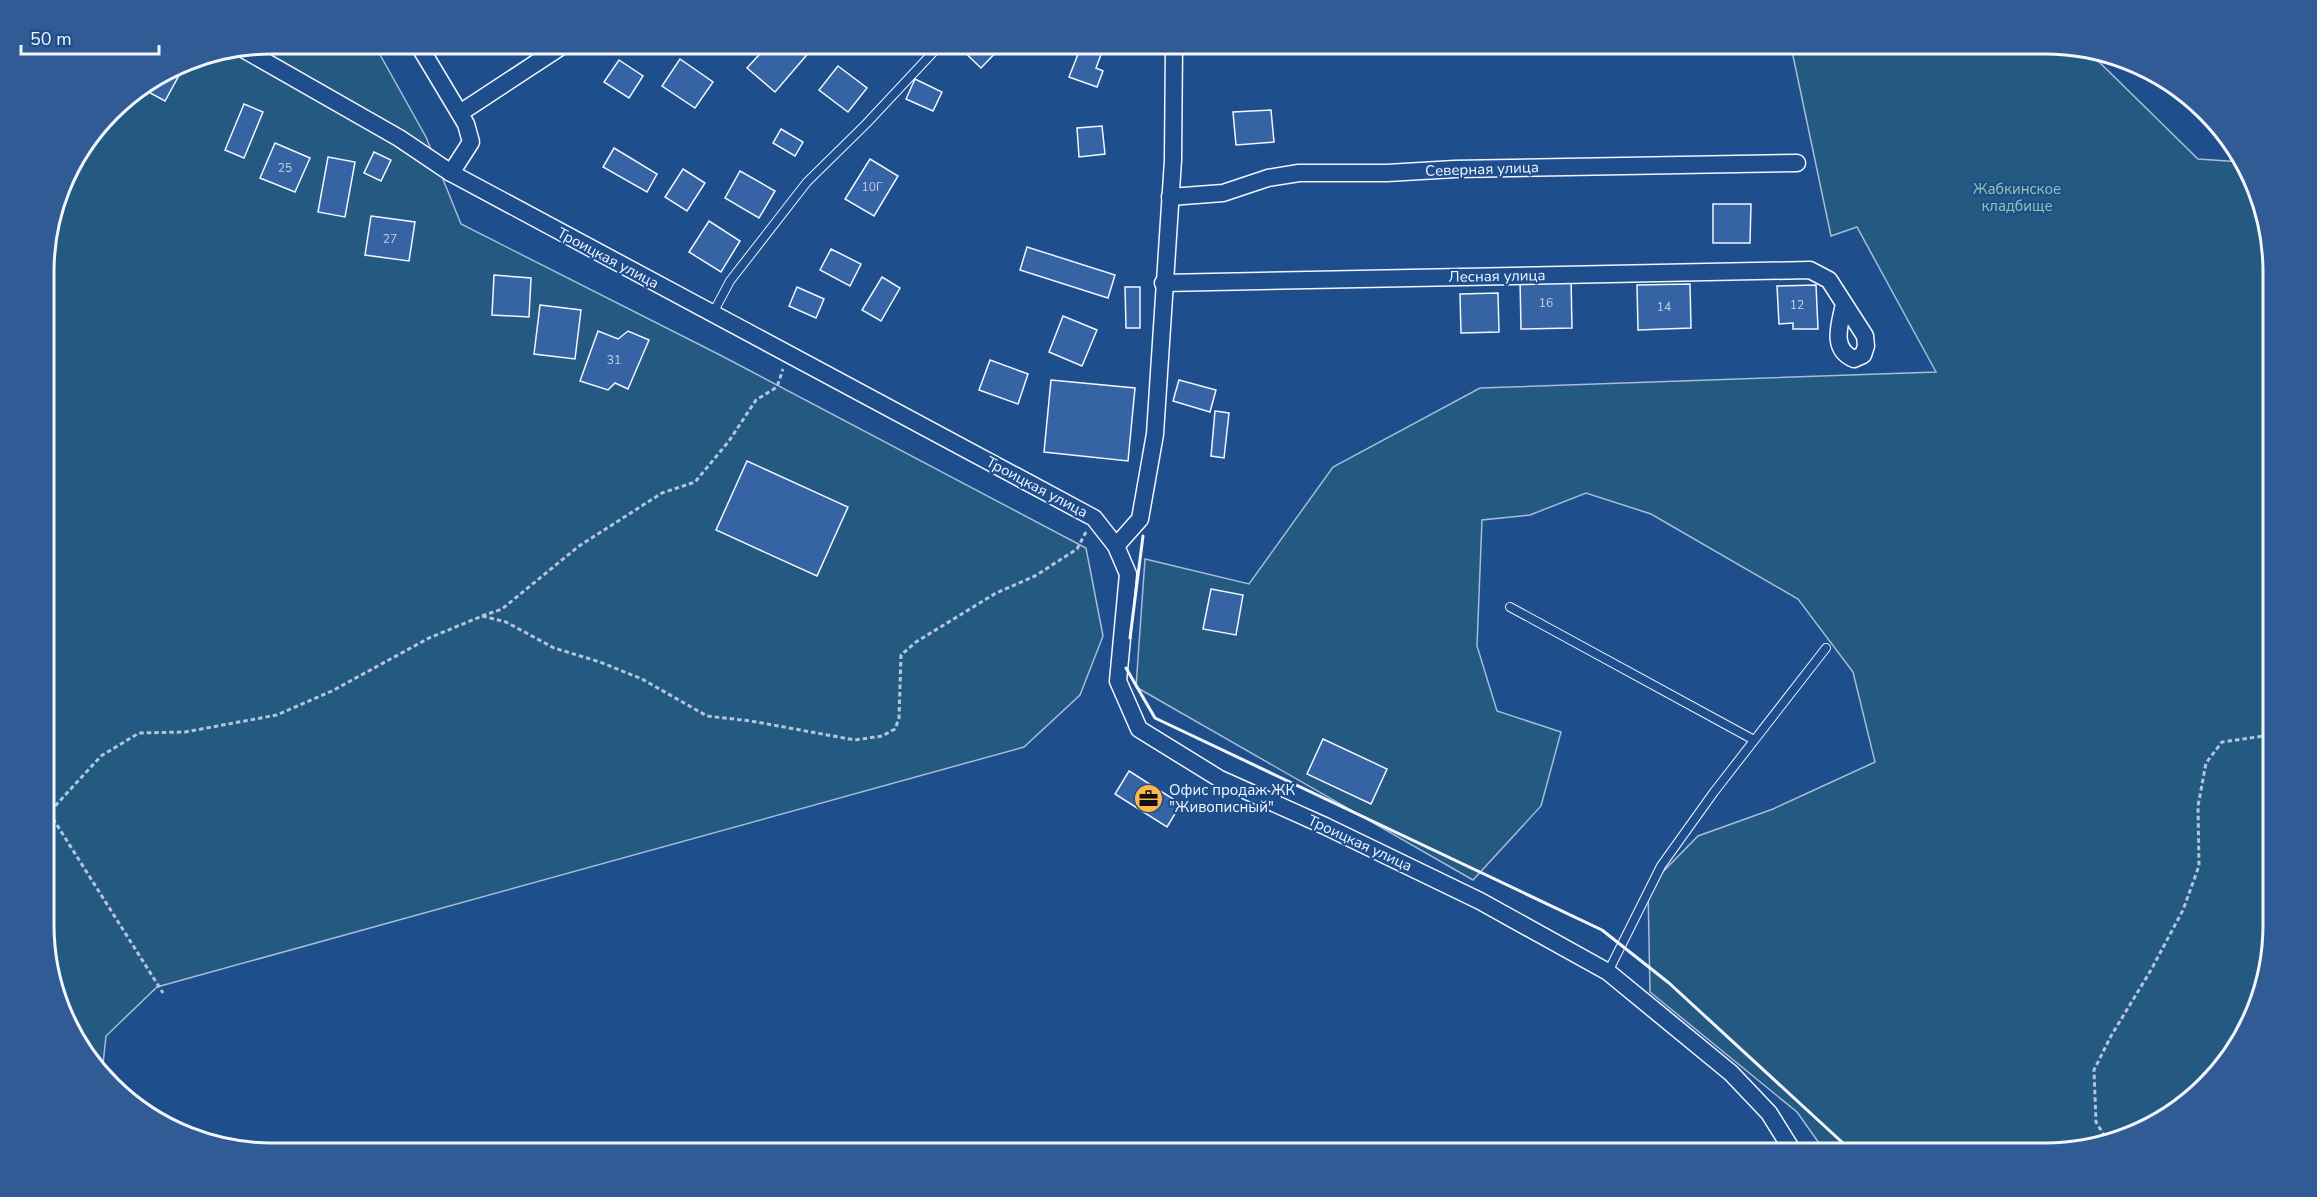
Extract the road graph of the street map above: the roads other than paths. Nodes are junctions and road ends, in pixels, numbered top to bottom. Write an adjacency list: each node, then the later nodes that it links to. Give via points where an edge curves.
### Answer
1 (424, 54): 6 (street)
2 (550, 54): 6 (street)
3 (932, 54): 12 (lane, via 807,182 730,281)
4 (1174, 54): 9 (street)
5 (253, 55): 8 (street, Троицкая улица, via 399,138)
6 (460, 114): 8 (street, via 471,142)
7 (1797, 163): 9 (street, Северная улица, via 1299,173 1222,192)
8 (451, 173): 12 (street, Троицкая улица)
9 (1170, 196): 10 (street)
10 (1163, 284): 11 (street, Лесная улица, via 1810,270 1829,280); 13 (street, via 1155,434 1140,519)
11 (1844, 304)
12 (713, 313): 13 (street, Троицкая улица, via 1094,518)
13 (1116, 546): 17 (street, Троицкая улица, via 1128,574 1119,681 1139,729 1220,779 1480,901)
14 (1510, 607): 16 (lane)
15 (1826, 648): 16 (lane)
16 (1754, 740): 17 (lane, via 1661,866)
17 (1608, 972): 18 (street, Троицкая улица, via 1731,1073 1769,1113)
18 (1788, 1143)

